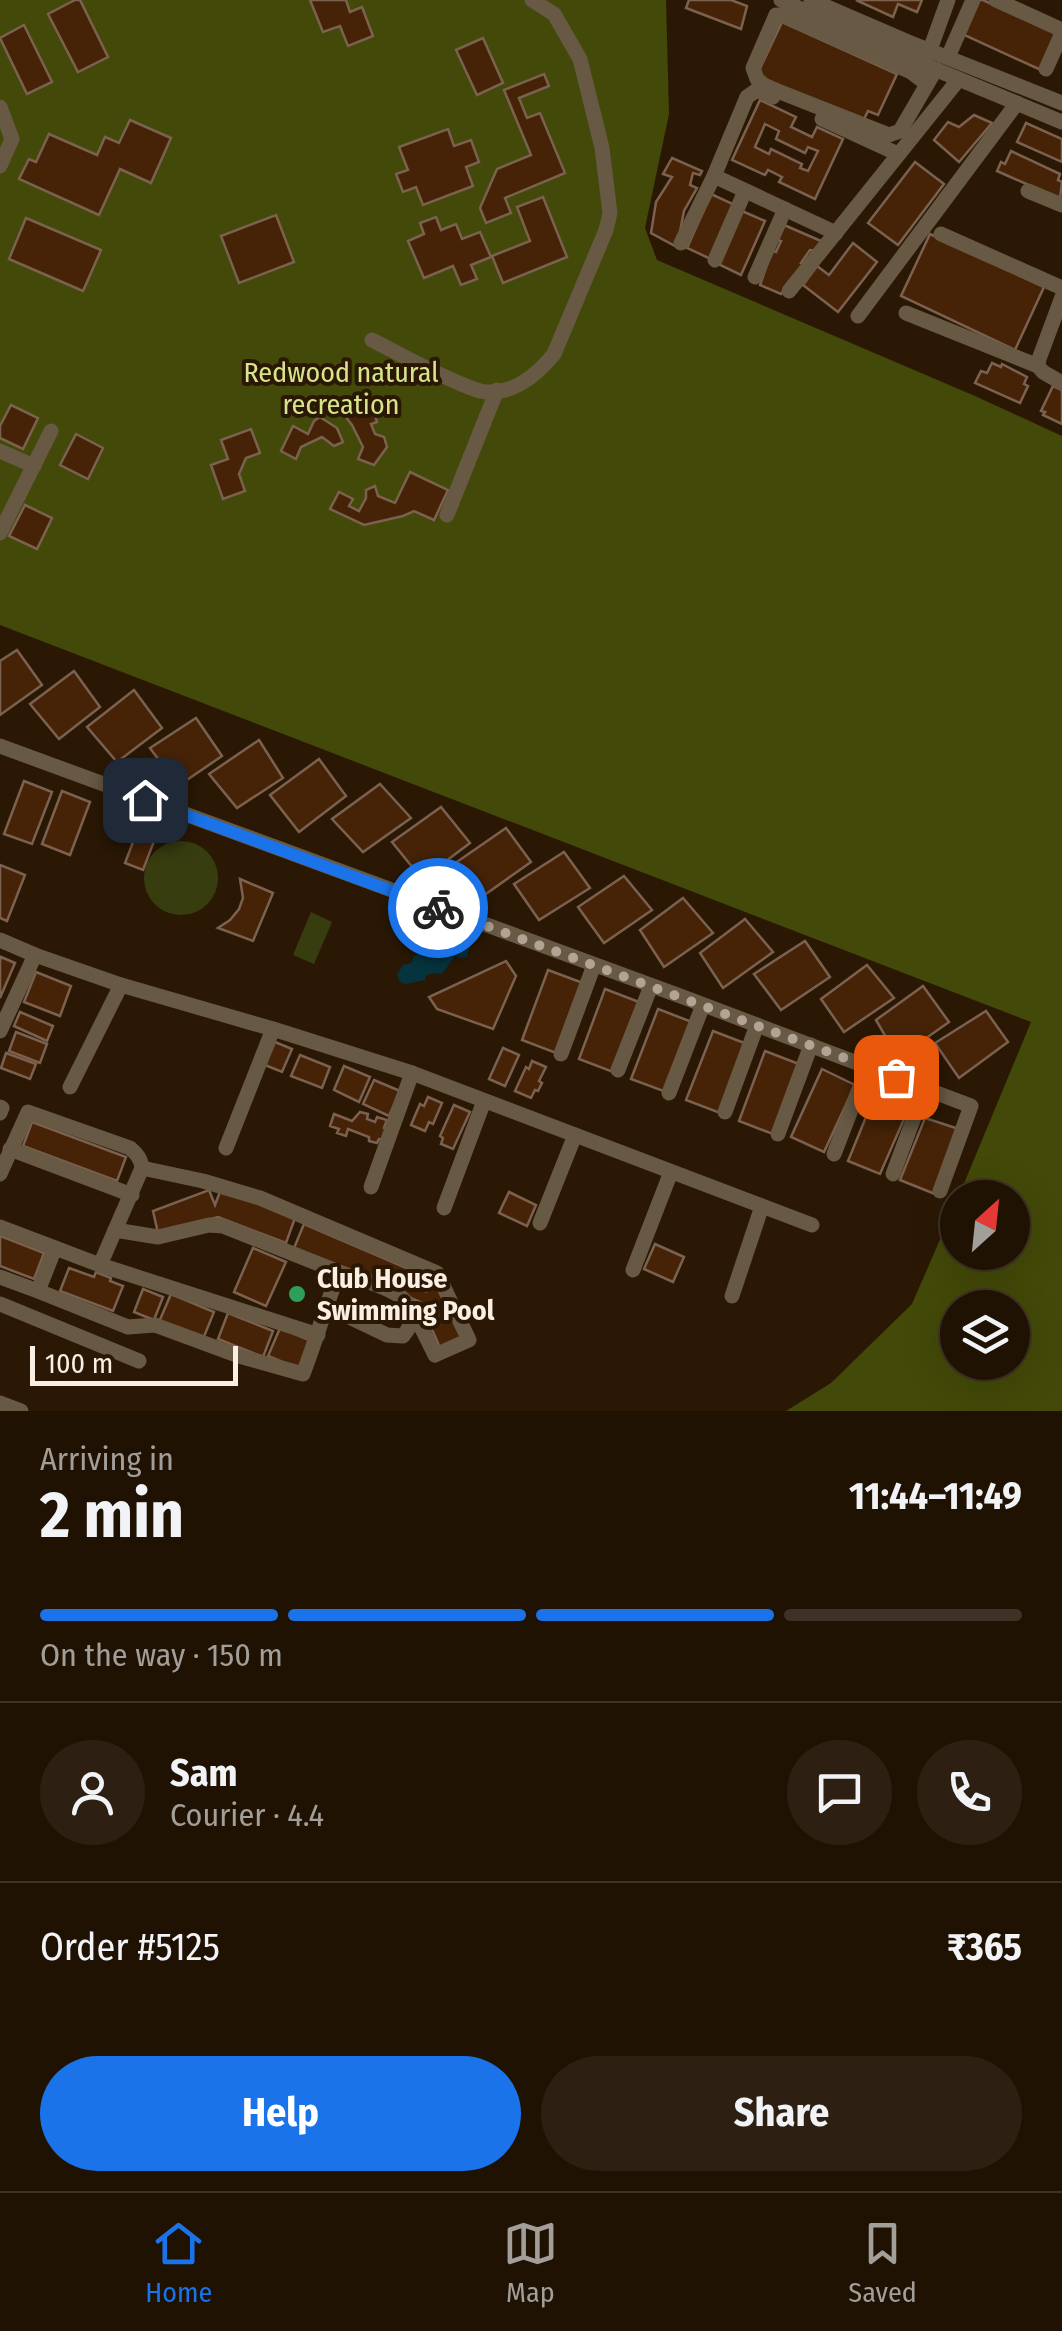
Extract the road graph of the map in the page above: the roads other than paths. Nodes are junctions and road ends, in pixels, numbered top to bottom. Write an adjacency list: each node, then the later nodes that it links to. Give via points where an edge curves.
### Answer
1 (532, 0): 35 (street, via 554,14 580,59 610,214 554,354 522,384)
2 (782, 0): 8 (street)
3 (811, 0): 8 (street)
4 (948, 0): 8 (street)
5 (973, 0): 8 (street)
6 (996, 0): 7 (street)
7 (1062, 31): 9 (street)
8 (933, 65): 8 (street, via 900,131 889,136 765,86 753,68 776,15 911,72); 10 (street); 11 (street)
9 (1046, 69)
10 (958, 79): 12 (street); 15 (street)
11 (1061, 99)
12 (1017, 103): 14 (street); 31 (street)
13 (0, 107): 16 (street, via 12,139)
14 (1062, 122)
15 (898, 154): 17 (street, via 757,90 743,104); 22 (street)
16 (0, 166)
17 (714, 176): 18 (street); 24 (street)
18 (746, 190): 21 (street); 25 (street)
19 (1028, 191): 20 (street)
20 (1062, 205)
21 (785, 209): 22 (street); 26 (street)
22 (836, 233): 28 (street)
23 (941, 234): 27 (street)
24 (681, 243)
25 (715, 260)
26 (756, 277)
27 (1062, 288)
28 (789, 291)
29 (1062, 297): 33 (street)
30 (906, 313): 33 (street)
31 (858, 316)
32 (372, 340): 35 (street, via 432,372)
33 (1038, 366): 34 (street)
34 (1062, 382)
35 (497, 390): 39 (street)
36 (51, 432): 38 (street)
37 (0, 451): 38 (street)
38 (34, 466): 40 (street)
39 (447, 514)
40 (0, 533)
41 (0, 746): 44 (street)
42 (0, 940): 43 (street)
43 (35, 955): 45 (street); 50 (street)
44 (594, 965): 46 (street); 52 (street)
45 (121, 985): 49 (street); 56 (street)
46 (652, 986): 47 (street); 54 (street)
47 (703, 1004): 48 (street); 58 (street)
48 (758, 1025): 51 (street); 60 (street)
49 (274, 1029): 55 (street); 63 (street)
50 (0, 1032)
51 (811, 1044): 53 (street); 61 (street)
52 (561, 1054)
53 (868, 1066): 57 (street); 65 (street)
54 (618, 1070)
55 (412, 1073): 59 (street); 71 (street)
56 (70, 1087)
57 (925, 1088): 69 (street); 70 (street, via 970,1106)
58 (669, 1093)
59 (484, 1100): 62 (street); 74 (street)
60 (725, 1112)
61 (778, 1134)
62 (575, 1136): 67 (street); 75 (street)
63 (226, 1148)
64 (10, 1150): 66 (street, via 28,1112 130,1148); 68 (street); 72 (street)
65 (834, 1154)
66 (142, 1168): 72 (street); 92 (street, via 260,1198 437,1273 469,1340)
67 (671, 1172): 73 (street); 81 (street)
68 (0, 1174)
69 (893, 1174)
70 (944, 1180)
71 (370, 1188)
72 (132, 1195): 78 (street)
73 (762, 1206): 76 (street); 85 (street)
74 (444, 1208)
75 (540, 1223)
76 (812, 1225)
77 (0, 1227): 79 (street)
78 (115, 1230): 80 (street); 82 (street, via 158,1237 223,1226)
79 (55, 1248): 80 (street); 84 (street)
80 (100, 1265): 90 (street)
81 (633, 1270)
82 (340, 1272): 87 (street); 88 (street, via 405,1297)
83 (0, 1277): 84 (street)
84 (40, 1292): 89 (street); 90 (street, via 128,1327 154,1324 303,1374)
85 (732, 1296)
86 (0, 1304): 89 (street)
87 (326, 1306): 90 (street); 91 (street)
88 (411, 1307): 91 (street); 92 (street)
89 (33, 1318): 93 (street)
90 (318, 1336)
91 (403, 1336): 92 (street)
92 (435, 1354)
93 (140, 1360)
94 (0, 1403): 95 (street)
95 (20, 1411)

